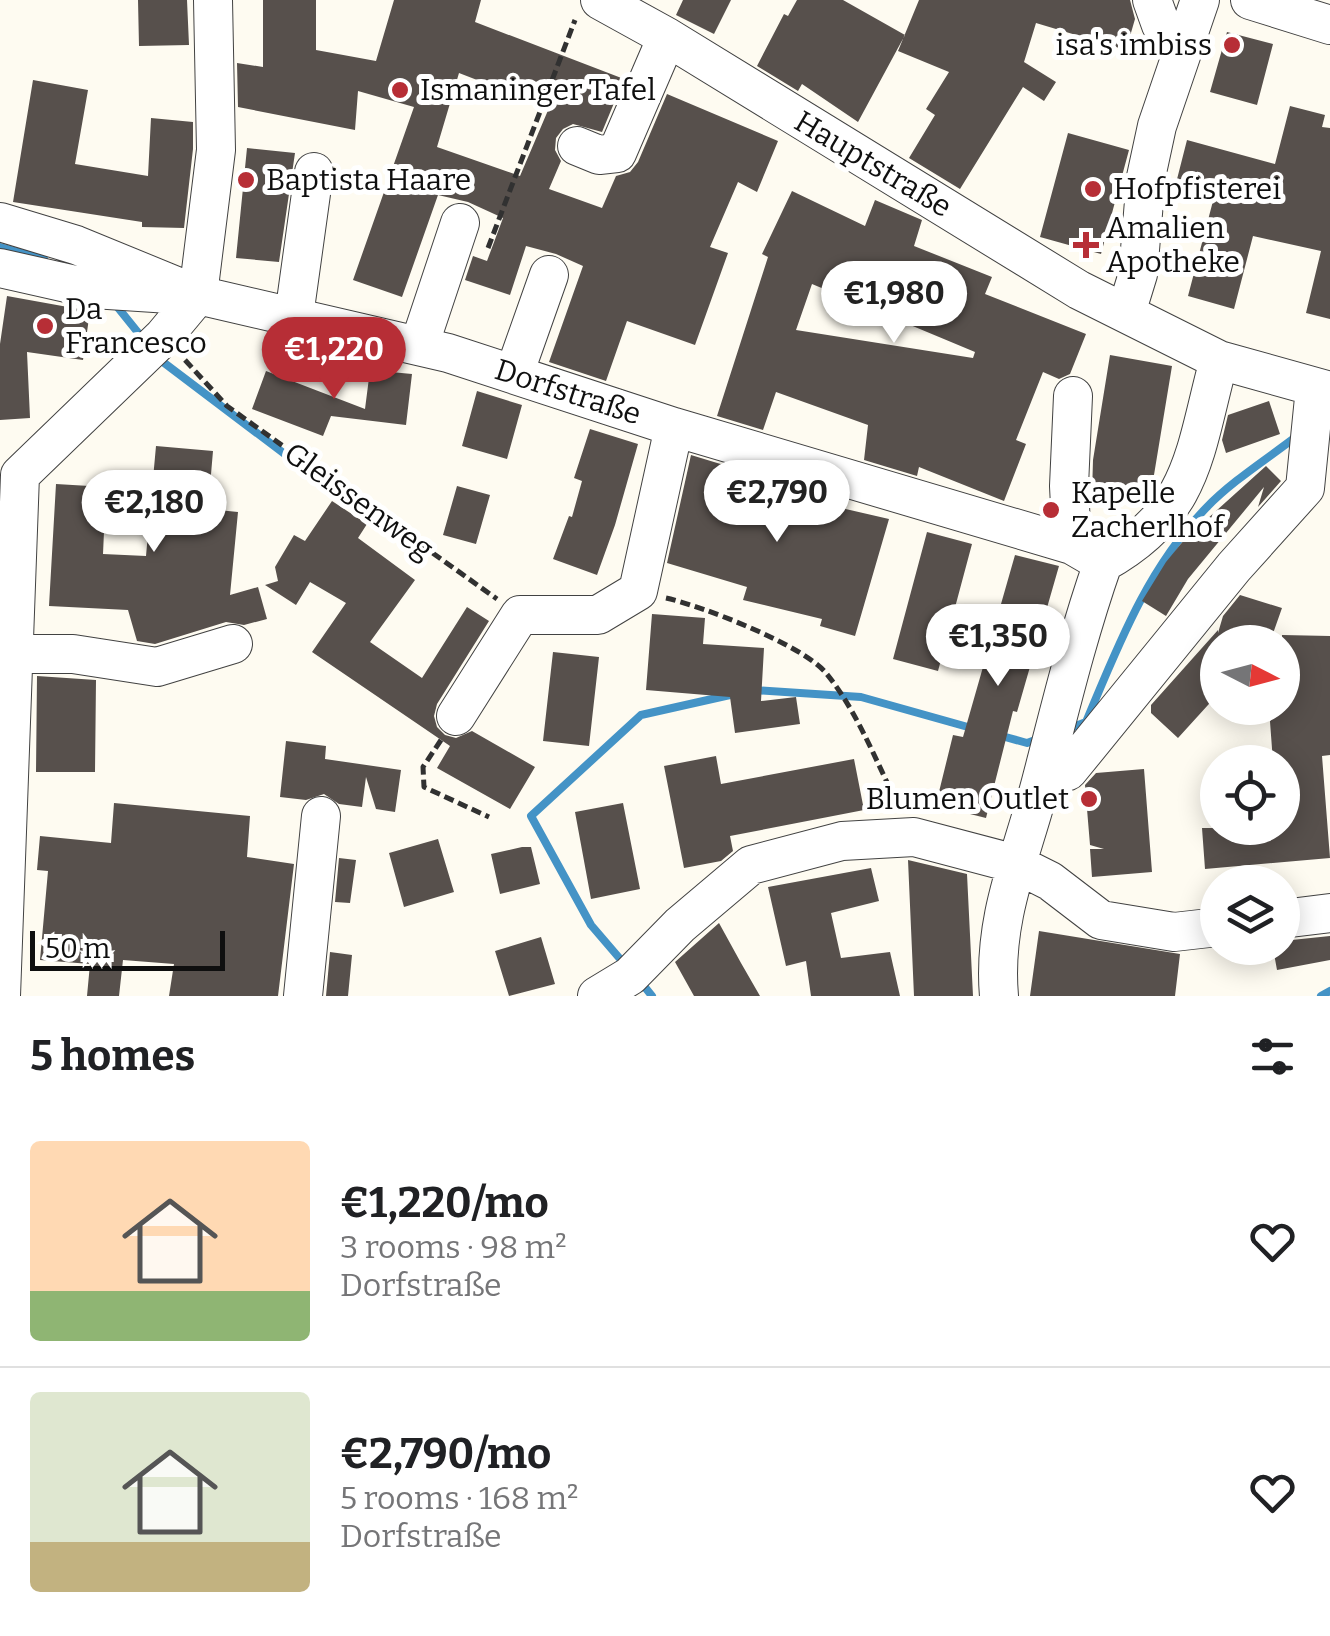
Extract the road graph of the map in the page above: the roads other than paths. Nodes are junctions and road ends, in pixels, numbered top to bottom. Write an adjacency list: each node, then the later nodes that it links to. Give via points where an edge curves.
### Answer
1 (213, 0): 15 (street, via 216,150)
2 (1152, 0): 8 (street, via 1161,25)
3 (1200, 0): 8 (street)
4 (1250, 0): 6 (street)
5 (588, 9): 7 (street, Hauptstraße)
6 (1330, 25)
7 (667, 37): 9 (street, via 617,152 599,155); 16 (street, Hauptstraße)
8 (1187, 37): 16 (street, via 1157,126 1138,274)
9 (577, 146)
10 (314, 172): 17 (street)
11 (0, 222): 15 (street, Dorfstraße)
12 (460, 223): 18 (street)
13 (0, 268): 15 (street, Dorfstraße, via 106,290)
14 (549, 275): 20 (street)
15 (198, 295): 17 (street, Dorfstraße); 24 (street, via 154,346)
16 (1126, 313): 19 (street, Hauptstraße)
17 (294, 316): 18 (street, Dorfstraße)
18 (420, 346): 20 (street, Dorfstraße)
19 (1219, 360): 22 (street, Hauptstraße); 25 (street, via 1176,501 1132,548)
20 (514, 374): 23 (street, Dorfstraße)
21 (1073, 396): 25 (street, via 1069,486)
22 (1317, 425): 29 (street, via 1305,488 1068,772)
23 (674, 427): 25 (street, Dorfstraße); 28 (street, via 638,591 598,615 520,616)
24 (10, 476): 27 (street)
25 (1088, 554): 29 (street, via 1078,634)
26 (233, 644): 27 (street, via 158,667 73,654)
27 (13, 654): 32 (street)
28 (456, 716)
29 (1045, 767): 31 (street)
30 (322, 816): 37 (street)
31 (1016, 864): 35 (street, via 1101,920 1174,932); 38 (street, via 914,837 842,841 750,865 634,972); 39 (street, via 1002,912)
32 (2, 903): 36 (street)
33 (1330, 913): 34 (street)
34 (1300, 917)
35 (1200, 929)
36 (0, 996)
37 (303, 996)
38 (596, 996)
39 (998, 996)

